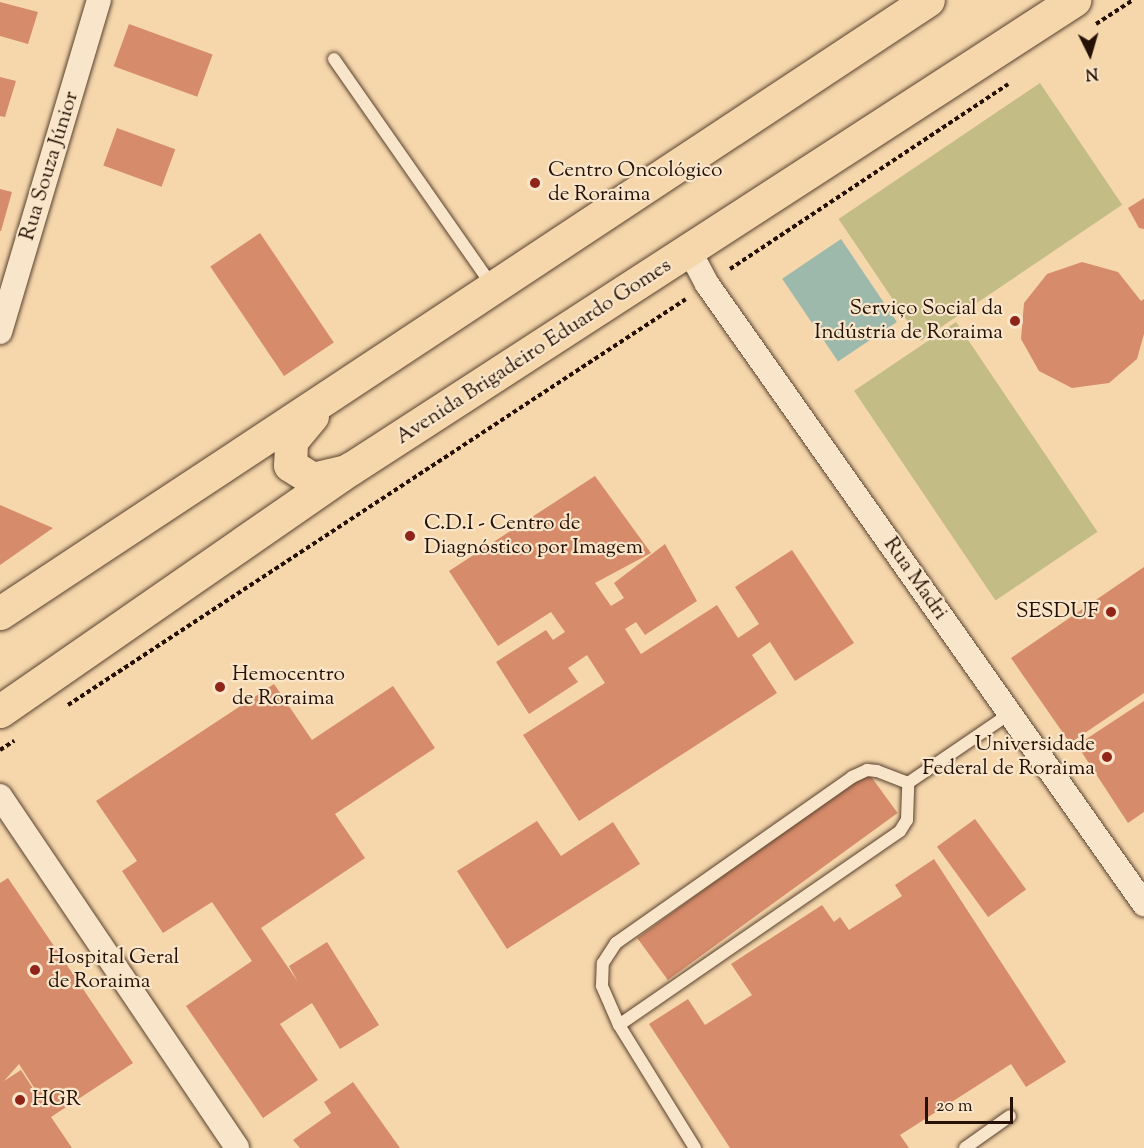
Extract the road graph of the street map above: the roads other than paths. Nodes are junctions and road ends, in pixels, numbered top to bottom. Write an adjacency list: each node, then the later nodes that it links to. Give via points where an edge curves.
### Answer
1 (99, 0): 7 (street, Rua Souza Júnior)
2 (928, 0): 6 (main road)
3 (1074, 0): 5 (main road, Avenida Brigadeiro Eduardo Gomes)
4 (334, 59): 6 (lane)
5 (690, 252): 9 (main road, Avenida Brigadeiro Eduardo Gomes); 12 (street, Rua Madri, via 707,284)
6 (494, 288): 8 (main road)
7 (0, 333)
8 (326, 398): 9 (main road, via 291,441 290,465 312,479); 10 (main road)
9 (350, 470): 11 (main road, Avenida Brigadeiro Eduardo Gomes)
10 (0, 613)
11 (0, 711)
12 (1010, 714): 13 (lane); 15 (street, Rua Madri)
13 (908, 783): 16 (lane, via 907,820 900,831); 16 (lane, via 877,771 867,770 852,777 616,943 603,963 602,986)
14 (0, 796): 18 (street)
15 (1144, 904)
16 (619, 1025): 19 (lane)
17 (1010, 1116): 20 (lane)
18 (237, 1148)
19 (695, 1148)
20 (965, 1148)

